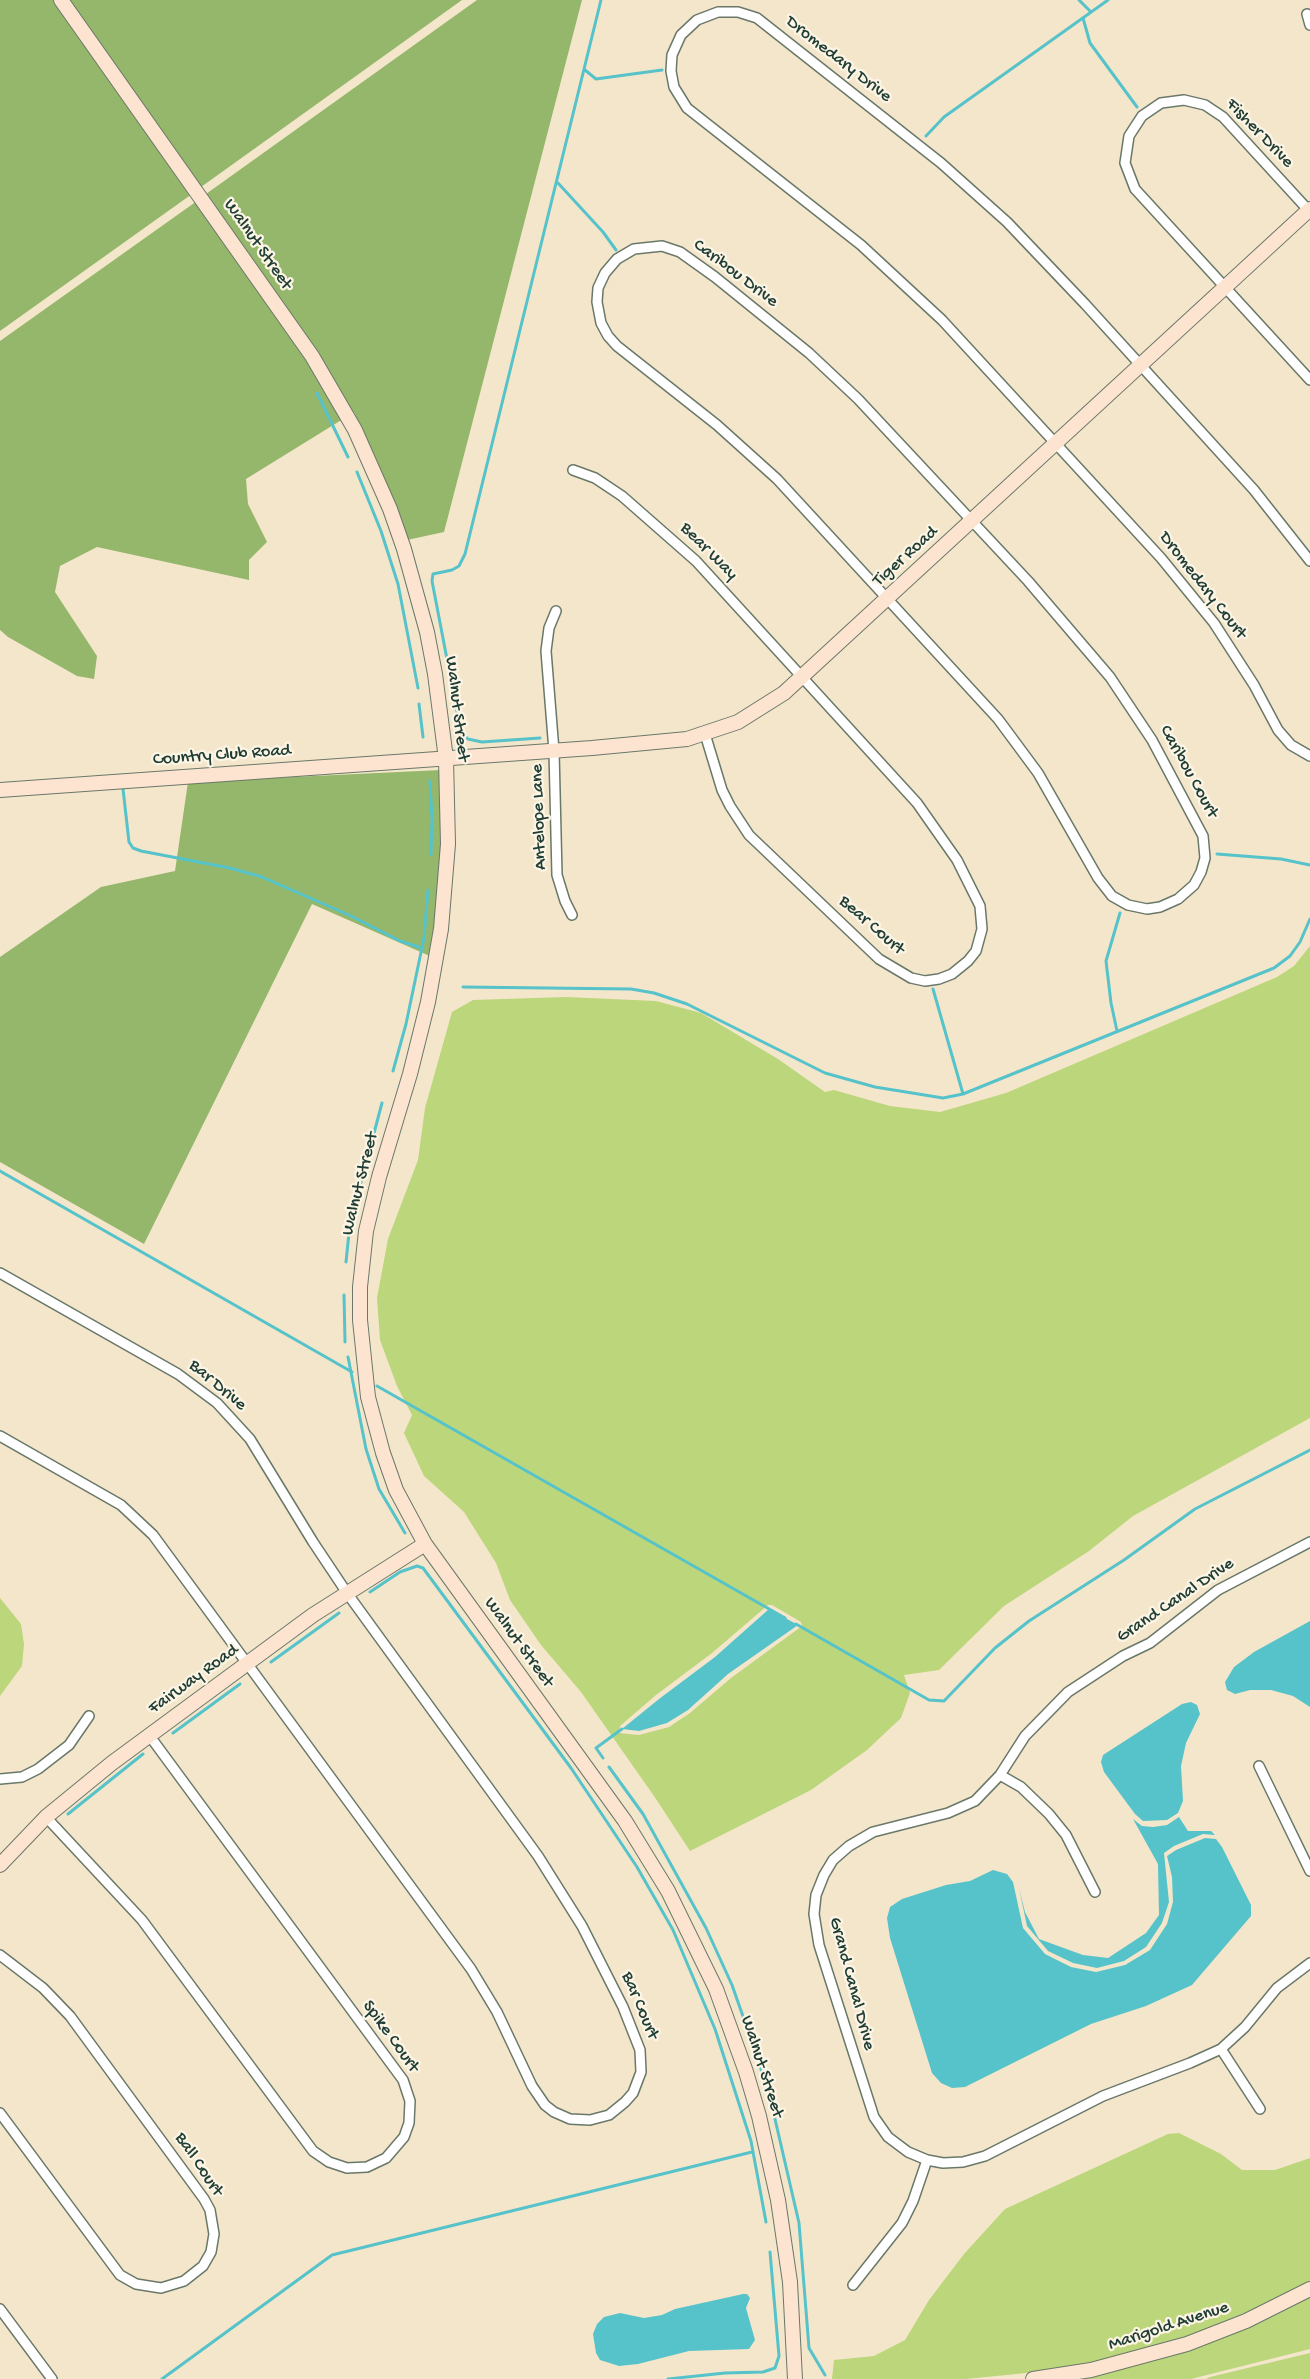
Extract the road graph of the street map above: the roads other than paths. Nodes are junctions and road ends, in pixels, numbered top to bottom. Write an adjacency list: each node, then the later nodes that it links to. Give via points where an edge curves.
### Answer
1 (61, 0): 18 (street, Walnut Street, via 312,356 355,430 390,509 417,590 435,674)
2 (1307, 14): 3 (street)
3 (1310, 25)
4 (1310, 210): 5 (street, Tiger Road); 5 (street, Fisher Drive, via 1215,110 1195,101 1172,101 1161,103 1142,116 1125,150 1131,183)
5 (1225, 287): 6 (street, Tiger Road); 7 (street, Fisher Drive)
6 (1140, 365): 8 (street, Tiger Road); 8 (street, Dromedary Drive, via 979,196 766,24 748,14 729,11 707,15 688,27 674,48 671,71 674,87 687,108 861,245 908,287); 11 (street, via 1254,490)
7 (1310, 380)
8 (1056, 443): 10 (street, Tiger Road); 17 (street, Dromedary Court, via 1192,595 1234,654 1278,730 1291,745)
9 (573, 470): 14 (street, Bear Way, via 595,478 660,527)
10 (971, 522): 12 (street, Tiger Road); 12 (street, Caribou Court, via 1088,649 1152,740 1203,837 1203,866 1189,891 1172,903 1147,909 1112,896 1017,743); 12 (street, Caribou Drive, via 858,399 809,353 715,277 680,252 662,246 634,249 617,259 605,273 597,295 599,316 608,336 777,479)
11 (1310, 561)
12 (887, 598): 14 (street, Tiger Road)
13 (556, 611): 16 (street, Antelope Lane, via 546,651)
14 (803, 676): 15 (street, Tiger Road, via 762,709); 15 (street, Bear Court, via 917,803 957,860 978,901 982,917 980,940 968,961 952,974 925,981 896,971 761,848 739,821 722,790)
15 (705, 734): 16 (street, Tiger Road)
16 (554, 751): 18 (street, Tiger Road); 20 (street, Antelope Lane, via 557,875)
17 (1310, 756)
18 (446, 759): 19 (street, Country Club Road); 24 (street, Walnut Street, via 447,854 436,966 420,1038 371,1204 360,1287 362,1352 372,1416 396,1490)
19 (0, 790)
20 (572, 915)
21 (0, 1273): 25 (street, Bar Drive, via 178,1374 217,1403 264,1459)
22 (0, 1436): 26 (street, via 134,1515 153,1535)
23 (1310, 1542): 30 (street, Grand Canal Drive, via 1218,1590 1172,1628 1068,1692 1025,1736)
24 (425, 1544): 25 (street, Fairway Road); 46 (street, Walnut Street, via 625,1821 668,1891 705,1964 746,2072 772,2170 790,2282)
25 (347, 1593): 26 (street, Fairway Road); 26 (street, Bar Court, via 538,1856 609,1977 636,2037 642,2061 633,2093 615,2111 590,2120 570,2119 554,2112 538,2096 471,1969)
26 (247, 1664): 28 (street, Fairway Road)
27 (89, 1716): 31 (street, via 69,1745 38,1769 22,1777)
28 (149, 1735): 32 (street, Fairway Road); 32 (street, Spike Court, via 403,2080 410,2101 410,2123 386,2158 367,2167 347,2168 313,2151 149,1929)
29 (1259, 1766): 34 (street)
30 (1000, 1775): 35 (street, via 1021,1787 1049,1814 1066,1835); 41 (street, Grand Canal Drive, via 983,1794 957,1810 856,1840 828,1868 814,1904 819,1945 874,2117 897,2145)
31 (0, 1779)
32 (46, 1817): 33 (street, Fairway Road)
33 (0, 1865)
34 (1310, 1871)
35 (1095, 1892)
36 (0, 1955): 40 (street, Ball Court, via 43,1988 70,2016 204,2199 214,2234 211,2252 202,2266 184,2281 161,2288 136,2284 120,2275)
37 (1310, 1963): 38 (street, Grand Canal Drive, via 1277,1988)
38 (1221, 2049): 39 (street); 41 (street, Grand Canal Drive, via 1103,2096 985,2156 952,2163)
39 (1260, 2109)
40 (0, 2113)
41 (927, 2160): 42 (street, via 902,2223)
42 (853, 2285)
43 (1310, 2289): 47 (street, Marigold Avenue, via 1246,2321 1172,2349 1092,2370)
44 (0, 2309): 45 (street)
45 (52, 2379)
46 (795, 2379)
47 (1033, 2379)

